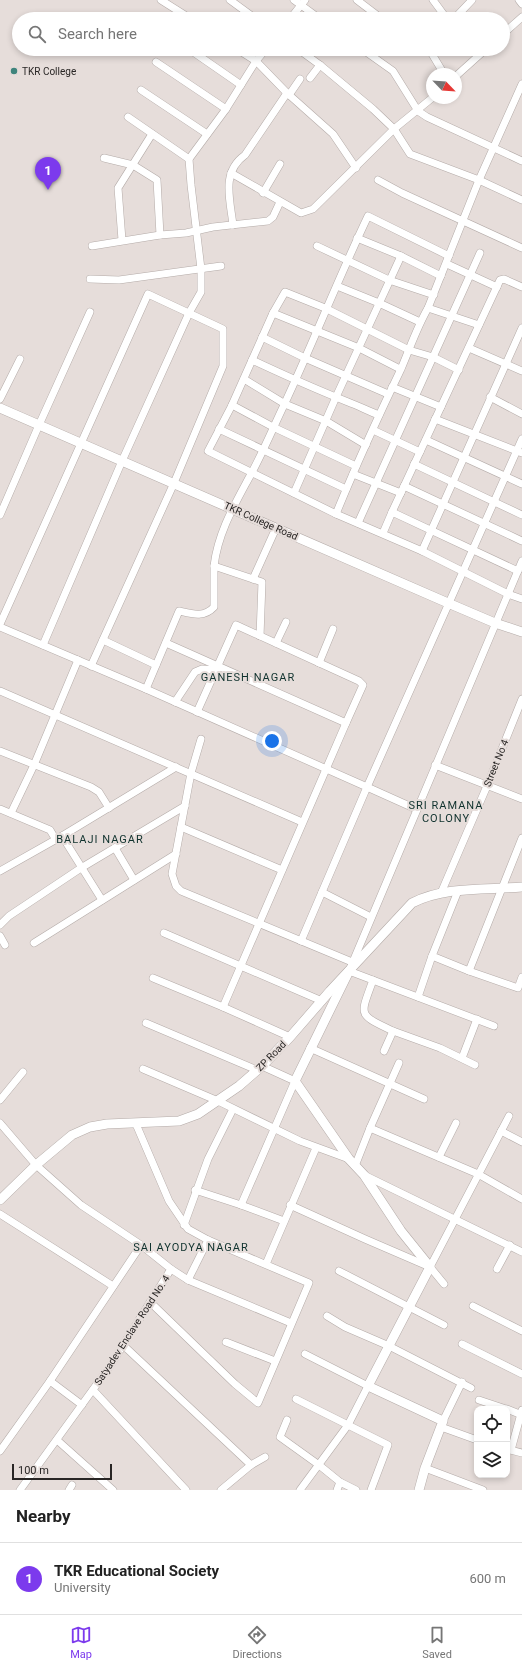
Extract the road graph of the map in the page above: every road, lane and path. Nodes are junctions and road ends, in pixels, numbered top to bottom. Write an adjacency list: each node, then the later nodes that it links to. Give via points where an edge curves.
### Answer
1 (161, 0): 10 (street)
2 (230, 0): 11 (street)
3 (294, 0): 8 (street)
4 (357, 0): 14 (street)
5 (433, 0): 15 (street)
6 (472, 0): 16 (street)
7 (519, 0): 9 (street)
8 (303, 2): 12 (street); 13 (street)
9 (522, 4)
10 (180, 12)
11 (246, 12)
12 (295, 12)
13 (313, 12)
14 (373, 12)
15 (442, 12)
16 (461, 12)
17 (522, 17): 18 (street)
18 (510, 28)
19 (199, 56): 34 (street)
20 (248, 56): 26 (street)
21 (260, 56): 26 (street)
22 (308, 56): 28 (street)
23 (372, 56): 39 (street, via 393,71)
24 (433, 56): 29 (street)
25 (478, 56): 30 (street)
26 (256, 61): 34 (street); 36 (street)
27 (156, 62): 38 (street)
28 (320, 65): 31 (street); 41 (street)
29 (440, 68)
30 (462, 71)
31 (310, 78)
32 (300, 79): 36 (street)
33 (522, 84): 44 (street)
34 (241, 86): 38 (street)
35 (141, 90): 43 (street)
36 (288, 94): 50 (street, via 333,134); 51 (street)
37 (426, 104): 39 (street)
38 (226, 109): 43 (street)
39 (418, 111): 41 (street); 44 (street)
40 (128, 117): 42 (street)
41 (394, 129): 50 (street); 53 (street, via 410,154)
42 (152, 134): 46 (street); 49 (street)
43 (207, 134): 46 (street)
44 (494, 148): 47 (street); 53 (street)
45 (104, 158): 49 (street)
46 (190, 159): 59 (street)
47 (522, 161)
48 (280, 164): 54 (street)
49 (133, 165): 60 (street, via 157,180); 62 (street, via 118,188)
50 (356, 168): 56 (street, via 313,209 300,213)
51 (231, 173): 54 (street); 58 (street, via 229,196)
52 (378, 180): 57 (street)
53 (479, 180): 55 (street); 57 (street)
54 (263, 192): 56 (street)
55 (522, 200)
56 (280, 202): 58 (street, via 273,217 268,221)
57 (463, 221): 65 (street); 68 (street)
58 (233, 225): 59 (street)
59 (197, 231): 60 (street); 72 (street)
60 (160, 235): 62 (street)
61 (357, 238): 67 (street); 68 (street, via 368,216); 69 (street)
62 (122, 240): 63 (street)
63 (92, 246)
64 (317, 246): 69 (street)
65 (522, 248)
66 (480, 252): 74 (street)
67 (401, 256): 73 (street); 76 (street)
68 (449, 256): 70 (street)
69 (347, 260): 76 (street); 77 (street)
70 (447, 264): 73 (street); 74 (street)
71 (221, 266): 72 (street)
72 (201, 269): 75 (street, via 119,280); 85 (street, via 201,292)
73 (441, 276): 80 (street)
74 (470, 276): 78 (street); 87 (street)
75 (90, 279)
76 (390, 280): 80 (street); 81 (street)
77 (337, 286): 81 (street); 82 (street)
78 (497, 287): 79 (street, via 502,279); 89 (street)
79 (522, 287)
80 (434, 295): 83 (street)
81 (379, 303): 88 (street); 90 (street)
82 (325, 308): 86 (street, via 285,292); 90 (street); 92 (street)
83 (428, 308): 87 (street); 88 (street)
84 (90, 312): 122 (street)
85 (189, 313): 130 (street, via 148,294); 137 (street); 145 (street, via 223,329 223,366)
86 (273, 313): 92 (street); 93 (street)
87 (452, 316): 89 (street); 98 (street)
88 (420, 322): 97 (street)
89 (479, 326): 96 (street)
90 (367, 328): 95 (street); 97 (street)
91 (522, 328): 94 (street)
92 (317, 331): 95 (street); 99 (street)
93 (262, 337): 99 (street); 101 (street)
94 (520, 340): 102 (street)
95 (359, 348): 103 (street); 106 (street)
96 (469, 348): 102 (street); 104 (street)
97 (409, 350): 98 (street); 103 (street)
98 (433, 357): 104 (street); 111 (street)
99 (305, 358): 106 (street); 108 (street)
100 (20, 359): 113 (street)
101 (252, 360): 107 (street); 108 (street)
102 (506, 364): 105 (street); 112 (street)
103 (400, 370): 109 (street)
104 (458, 370): 116 (street)
105 (522, 371)
106 (346, 376): 109 (street); 110 (street)
107 (244, 379): 114 (street); 115 (street)
108 (294, 380): 110 (street); 114 (street)
109 (390, 390): 111 (street); 119 (street)
110 (336, 397): 119 (street); 121 (street)
111 (415, 397): 116 (street); 129 (street)
112 (490, 397): 118 (street); 126 (street)
113 (0, 399)
114 (285, 404): 121 (street); 123 (street)
115 (232, 405): 123 (street); 124 (street)
116 (441, 407): 120 (street)
117 (0, 408): 122 (street, TKR College Road)
118 (522, 414)
119 (379, 415): 125 (street)
120 (435, 419): 126 (street); 128 (street)
121 (326, 421): 131 (street); 132 (street)
122 (38, 425): 130 (street, TKR College Road); 156 (street)
123 (273, 427): 132 (street); 133 (street)
124 (219, 430): 133 (street); 141 (street, via 208,451)
125 (373, 430): 129 (street); 131 (street)
126 (475, 436): 135 (street); 136 (street)
127 (522, 439): 135 (street)
128 (426, 440): 134 (street); 136 (street)
129 (395, 441): 134 (street); 144 (street)
130 (81, 443): 137 (street, TKR College Road); 176 (street)
131 (366, 445): 139 (street)
132 (315, 446): 139 (street); 140 (street)
133 (262, 450): 140 (street); 141 (street)
134 (420, 452): 138 (street)
135 (519, 452): 143 (street)
136 (464, 458): 143 (street); 146 (street)
137 (122, 461): 145 (street, TKR College Road); 184 (street)
138 (414, 464): 146 (street); 149 (street)
139 (356, 466): 142 (street)
140 (304, 470): 148 (street); 150 (street)
141 (252, 473): 150 (street); 153 (street)
142 (353, 474): 144 (street); 148 (street)
143 (505, 476): 147 (street); 151 (street)
144 (376, 482): 149 (street); 158 (street)
145 (174, 483): 153 (street, TKR College Road); 181 (street)
146 (453, 484): 151 (street); 152 (street)
147 (522, 484)
148 (346, 489): 155 (street)
149 (402, 490): 152 (street); 154 (street)
150 (294, 493): 155 (street)
151 (493, 502): 157 (street); 159 (street)
152 (443, 505): 159 (street); 161 (street)
153 (232, 508): 160 (street, TKR College Road); 167 (street, via 220,538)
154 (392, 512): 161 (street); 162 (street)
155 (336, 514): 158 (street)
156 (0, 515)
157 (522, 515)
158 (358, 523): 162 (street)
159 (484, 523): 163 (street); 164 (street)
160 (276, 528): 170 (street); 173 (street, TKR College Road)
161 (432, 530): 164 (street); 165 (street)
162 (382, 533): 165 (street)
163 (522, 541)
164 (474, 549): 168 (street); 169 (street)
165 (422, 551): 169 (street)
166 (522, 561): 168 (street)
167 (214, 566): 170 (street); 182 (street, via 214,607 209,613 197,615 180,611)
168 (518, 571): 171 (street)
169 (464, 572): 171 (street); 173 (street)
170 (253, 579): 180 (street, via 262,582)
171 (508, 594): 172 (street); 175 (street)
172 (522, 599)
173 (448, 603): 175 (street, TKR College Road); 205 (street)
174 (286, 622): 183 (street)
175 (495, 623): 179 (street, TKR College Road); 200 (street)
176 (0, 624)
177 (0, 628): 184 (street)
178 (333, 629): 186 (street)
179 (522, 632)
180 (260, 636): 183 (street); 189 (street, via 236,625)
181 (103, 640): 187 (street); 188 (street)
182 (166, 643): 187 (street); 189 (street)
183 (276, 643): 186 (street)
184 (43, 645): 185 (street)
185 (78, 660): 188 (street); 195 (street)
186 (319, 663): 196 (street, via 363,685)
187 (156, 665): 190 (street)
188 (91, 666): 190 (street)
189 (217, 668): 193 (street, via 195,672); 194 (street); 196 (street)
190 (146, 689): 193 (street)
191 (0, 691): 195 (street)
192 (522, 699): 204 (street, Street No 4)
193 (175, 702): 194 (street)
194 (197, 712): 202 (street)
195 (54, 714): 199 (street); 201 (street)
196 (346, 723): 202 (street)
197 (201, 739): 203 (street)
198 (0, 751): 199 (street)
199 (34, 765): 208 (street, via 92,786 99,792); 211 (street)
200 (435, 765): 204 (street); 210 (street)
201 (176, 767): 203 (street); 208 (street)
202 (326, 769): 205 (street); 212 (street)
203 (191, 773): 207 (street); 212 (street)
204 (487, 786): 206 (street); 226 (street, Street No 4)
205 (367, 787): 210 (street); 225 (street)
206 (522, 800)
207 (185, 806): 213 (street); 216 (street)
208 (108, 808): 214 (street)
209 (0, 809): 211 (street)
210 (416, 810): 228 (street)
211 (11, 813): 214 (street, via 50,830)
212 (302, 822): 219 (street)
213 (181, 827): 217 (street); 219 (street)
214 (59, 838): 218 (street); 220 (street)
215 (522, 838): 223 (street)
216 (115, 848): 218 (street); 221 (street)
217 (176, 854): 221 (street); 229 (street, via 172,874 176,886 181,891)
218 (81, 868): 227 (street); 230 (street, via 9,916)
219 (282, 870): 229 (street)
220 (0, 871)
221 (134, 880): 227 (street)
222 (522, 888): 223 (street, ZP Road)
223 (501, 889): 224 (street, ZP Road); 239 (street)
224 (458, 891): 226 (street, ZP Road); 236 (street)
225 (322, 892): 228 (street); 233 (street)
226 (441, 893): 238 (street, ZP Road, via 412,903)
227 (102, 900): 234 (street)
228 (371, 917): 238 (street)
229 (259, 923): 233 (street); 237 (street)
230 (0, 925)
231 (164, 932): 237 (street)
232 (0, 936): 235 (street)
233 (301, 941): 238 (street)
234 (34, 943)
235 (5, 945)
236 (432, 956): 239 (street); 243 (street)
237 (241, 965): 244 (street); 245 (street)
238 (350, 966): 242 (street); 244 (street, ZP Road); 251 (street)
239 (469, 971): 240 (street, via 518,988)
240 (522, 977)
241 (153, 978): 245 (street)
242 (373, 980): 243 (street); 249 (street, via 364,1005 364,1014 368,1019)
243 (418, 997): 246 (street)
244 (322, 1001): 250 (street, ZP Road)
245 (223, 1007): 250 (street)
246 (476, 1019): 248 (street); 253 (street)
247 (146, 1023): 256 (street)
248 (494, 1026)
249 (392, 1031): 252 (street); 253 (street)
250 (290, 1037): 256 (street, ZP Road)
251 (310, 1048): 259 (street); 260 (street)
252 (384, 1051)
253 (462, 1058): 255 (street)
254 (399, 1062): 260 (street)
255 (475, 1065)
256 (259, 1068): 259 (street); 263 (street, ZP Road)
257 (143, 1069): 263 (street)
258 (23, 1072): 262 (street)
259 (295, 1081): 269 (street); 275 (street)
260 (390, 1084): 261 (street); 270 (street)
261 (424, 1099)
262 (0, 1100)
263 (218, 1101): 264 (street); 268 (street, ZP Road, via 179,1122)
264 (233, 1109): 269 (street); 279 (street)
265 (510, 1116): 271 (street)
266 (0, 1123): 276 (street, Satyadev Enclave Road No. 4)
267 (456, 1123): 274 (street)
268 (136, 1124): 276 (street, ZP Road, via 90,1127 72,1135); 287 (street, via 169,1200)
269 (274, 1128): 273 (street); 282 (street)
270 (370, 1128): 274 (street); 275 (street)
271 (502, 1131): 272 (street); 277 (street)
272 (522, 1142)
273 (316, 1148): 275 (street); 283 (street)
274 (439, 1157): 277 (street)
275 (352, 1163): 278 (street)
276 (36, 1165): 281 (street, ZP Road); 289 (street, Satyadev Enclave Road No. 4, via 81,1204)
277 (478, 1174): 280 (street); 285 (street)
278 (364, 1175): 285 (street); 293 (street)
279 (195, 1190): 282 (street); 287 (street)
280 (522, 1199)
281 (0, 1200)
282 (241, 1205): 286 (street)
283 (290, 1205): 286 (street); 293 (street)
284 (0, 1214): 299 (street)
285 (455, 1218): 290 (street); 293 (street)
286 (284, 1221): 292 (street)
287 (184, 1224): 288 (street, via 195,1234)
288 (208, 1240): 292 (street); 297 (street)
289 (141, 1245): 294 (street, Satyadev Enclave Road No. 4); 299 (street)
290 (510, 1245): 291 (street); 295 (street)
291 (522, 1252)
292 (266, 1264): 304 (street, via 309,1283)
293 (430, 1267): 298 (street); 301 (street)
294 (171, 1269): 297 (street); 300 (street, Satyadev Enclave Road No. 4)
295 (497, 1269)
296 (339, 1272): 301 (street)
297 (188, 1280): 304 (street)
298 (444, 1284)
299 (113, 1286): 314 (street)
300 (150, 1302): 309 (street, Satyadev Enclave Road No. 4); 312 (street, via 235,1384 258,1402)
301 (409, 1306): 305 (street); 310 (street)
302 (473, 1306): 306 (street)
303 (327, 1316): 310 (street)
304 (291, 1323): 312 (street)
305 (444, 1324)
306 (522, 1331)
307 (226, 1342): 312 (street)
308 (462, 1344): 313 (street)
309 (123, 1345): 318 (street, Satyadev Enclave Road No. 4); 335 (street)
310 (389, 1346): 315 (street); 316 (street)
311 (305, 1354): 316 (street)
312 (275, 1361)
313 (522, 1374)
314 (50, 1381): 321 (street); 332 (street)
315 (462, 1382): 317 (street); 326 (street)
316 (368, 1386): 326 (street); 327 (street)
317 (471, 1388)
318 (93, 1390): 321 (street, Satyadev Enclave Road No. 4); 342 (street)
319 (296, 1399): 327 (street)
320 (479, 1400): 322 (street)
321 (82, 1405): 329 (street, Satyadev Enclave Road No. 4)
322 (497, 1406)
323 (510, 1410): 324 (street)
324 (521, 1413): 330 (street)
325 (287, 1420): 336 (street, via 280,1437)
326 (442, 1424): 328 (street); 337 (street)
327 (348, 1425): 336 (street); 346 (street, via 388,1445)
328 (474, 1439)
329 (57, 1440): 340 (street, Satyadev Enclave Road No. 4); 341 (street)
330 (510, 1446)
331 (510, 1449): 333 (street)
332 (0, 1451)
333 (522, 1453)
334 (265, 1457): 335 (street)
335 (251, 1465): 339 (street)
336 (319, 1465): 338 (street); 343 (street)
337 (425, 1468): 347 (street); 348 (street)
338 (340, 1482): 344 (street); 345 (street)
339 (226, 1488)
340 (20, 1490)
341 (113, 1490)
342 (186, 1490)
343 (300, 1490)
344 (337, 1490)
345 (356, 1490)
346 (371, 1490)
347 (419, 1490)
348 (483, 1490)

